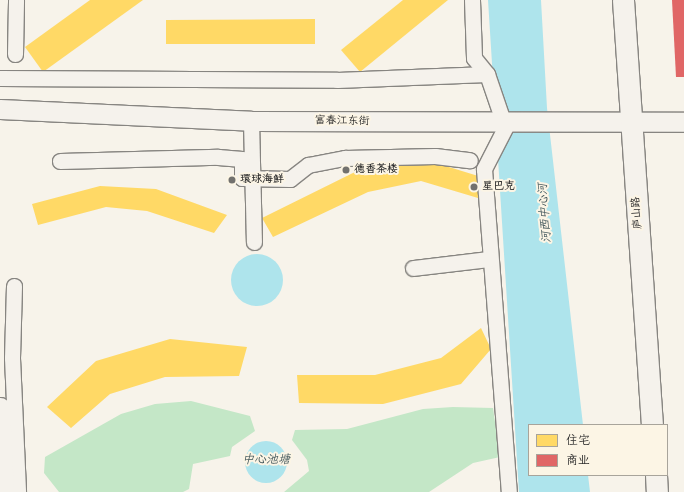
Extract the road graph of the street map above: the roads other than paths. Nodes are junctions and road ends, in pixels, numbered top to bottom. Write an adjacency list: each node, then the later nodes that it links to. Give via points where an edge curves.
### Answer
1 (16, 0): 4 (street)
2 (472, 0): 5 (street, via 474,58)
3 (623, 0): 10 (main road, 庐山路)
4 (15, 54)
5 (487, 74): 6 (street, via 337,80); 11 (street)
6 (0, 78)
7 (0, 109): 8 (street, 富春江东街)
8 (251, 121): 11 (street, 富春江东街); 14 (street)
9 (684, 122): 10 (street, 富春江东街)
10 (631, 123): 11 (street, 富春江东街); 20 (main road, 庐山路)
11 (499, 124): 16 (street, via 484,169)
12 (470, 160): 14 (street, via 435,156 345,158 308,165 290,179)
13 (60, 161): 14 (street, via 242,159 242,178)
14 (252, 178): 15 (street)
15 (254, 242)
16 (489, 259): 17 (street); 24 (street)
17 (413, 268)
18 (14, 286): 23 (street, via 12,358)
19 (0, 406): 22 (street)
20 (652, 424)
21 (656, 476): 25 (main road)
22 (4, 492)
23 (18, 492)
24 (509, 492)
25 (657, 492)

